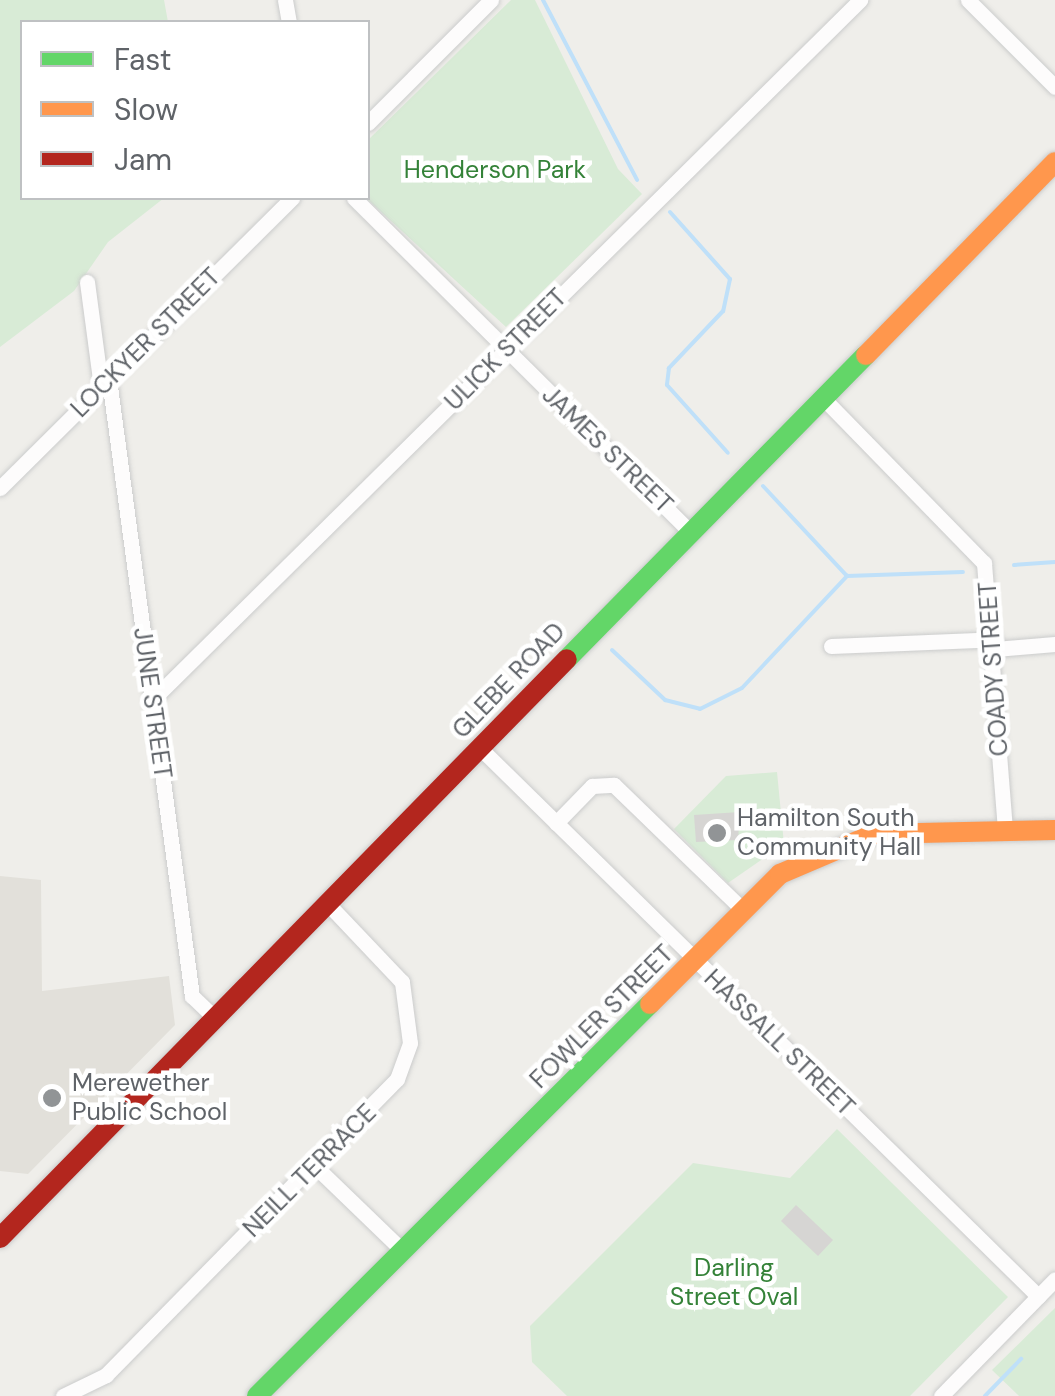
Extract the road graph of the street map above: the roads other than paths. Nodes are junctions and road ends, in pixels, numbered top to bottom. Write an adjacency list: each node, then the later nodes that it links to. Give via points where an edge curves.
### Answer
1 (491, 0): 5 (street)
2 (860, 0): 10 (street, ULICK STREET)
3 (968, 0): 4 (street)
4 (1055, 87)
5 (370, 121)
6 (1055, 162): 12 (main road, GLEBE ROAD)
7 (290, 200): 11 (street, LOCKYER STREET)
8 (356, 200): 10 (street, JAMES STREET)
9 (86, 282): 11 (street, JUNE STREET)
10 (505, 351): 14 (street, JAMES STREET); 18 (street, ULICK STREET)
11 (105, 383): 13 (street, LOCKYER STREET); 18 (street, JUNE STREET)
12 (822, 398): 14 (main road, GLEBE ROAD); 15 (street, COADY STREET, via 979,553)
13 (0, 488)
14 (690, 532): 19 (main road, GLEBE ROAD)
15 (995, 644): 16 (street); 17 (street); 21 (street, COADY STREET)
16 (1055, 644)
17 (832, 646)
18 (152, 700): 26 (street, JUNE STREET, via 192,996)
19 (479, 747): 20 (street, HASSALL STREET); 23 (main road, GLEBE ROAD)
20 (556, 823): 24 (street, via 592,786 614,785); 25 (street, HASSALL STREET)
21 (1005, 828): 22 (main road, FOWLER STREET); 24 (main road, FOWLER STREET, via 852,840 808,856)
22 (1055, 830)
23 (327, 903): 26 (main road, GLEBE ROAD); 27 (street, NEILL TERRACE, via 402,982 410,1043 379,1103)
24 (742, 908): 25 (main road, FOWLER STREET)
25 (694, 960): 29 (main road, FOWLER STREET); 31 (street, HASSALL STREET)
26 (215, 1018): 28 (main road, GLEBE ROAD)
27 (316, 1167): 29 (street); 32 (street, NEILL TERRACE, via 106,1374)
28 (0, 1238)
29 (402, 1250): 33 (main road, FOWLER STREET)
30 (1055, 1278): 31 (street)
31 (1038, 1296): 34 (street)
32 (63, 1396)
33 (257, 1396)
34 (941, 1396)

